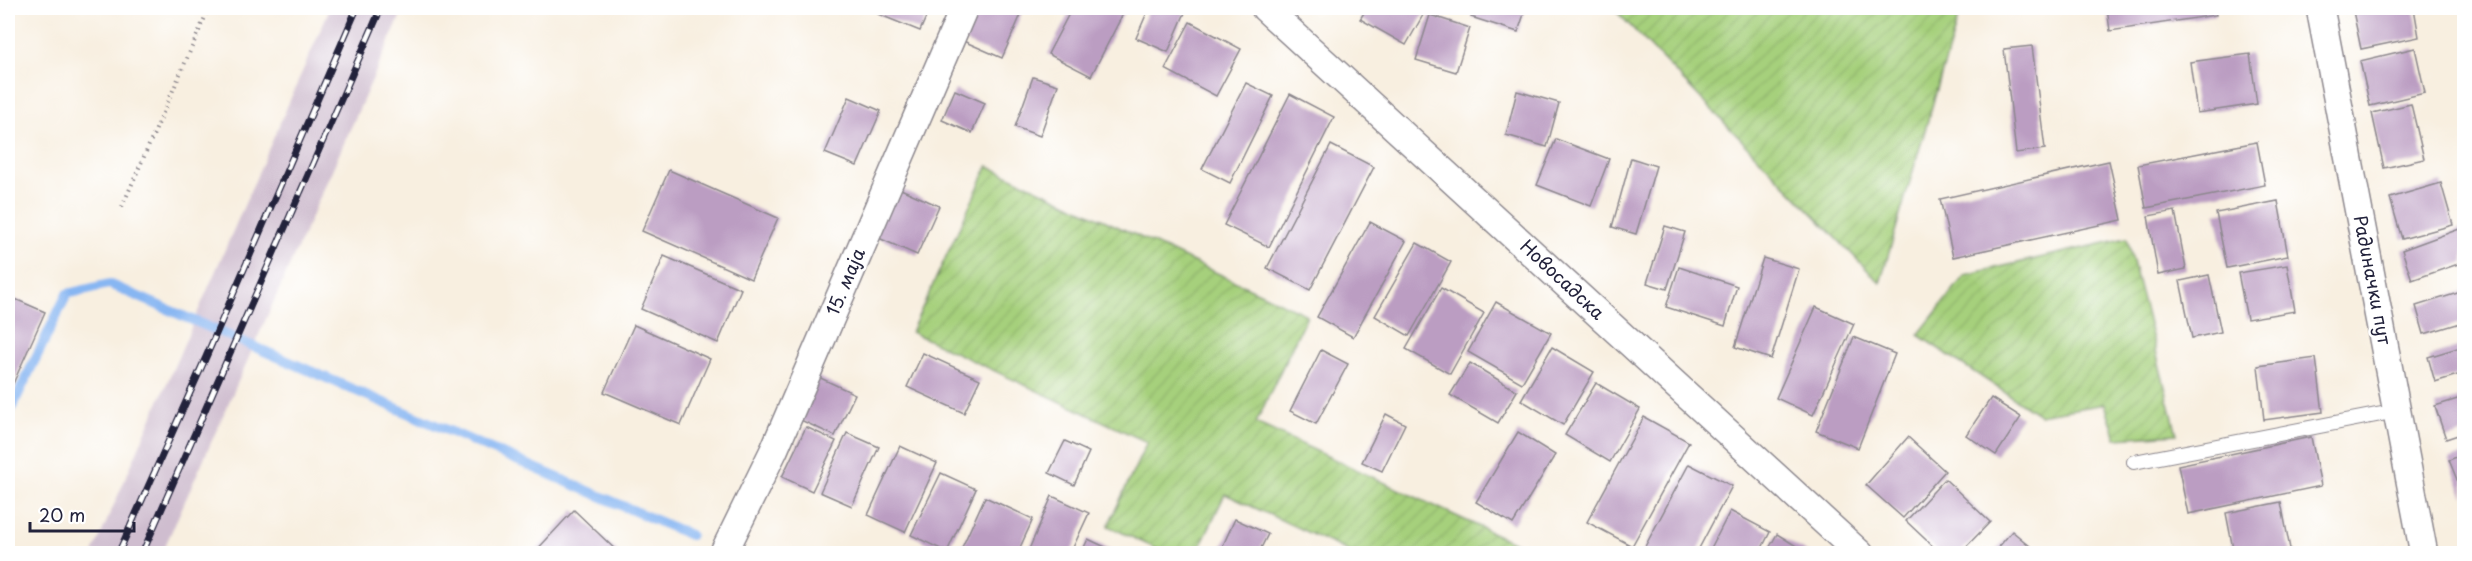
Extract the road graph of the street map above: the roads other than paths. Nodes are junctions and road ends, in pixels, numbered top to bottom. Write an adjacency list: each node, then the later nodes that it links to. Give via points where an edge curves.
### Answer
1 (964, 8): 6 (street, 15. маја, via 774,450)
2 (1265, 8): 7 (street, Новосадска)
3 (2320, 8): 4 (street, Радиначки пут)
4 (2397, 411): 5 (lane); 8 (street, Радиначки пут)
5 (2134, 462)
6 (724, 553)
7 (1860, 554)
8 (2424, 554)

